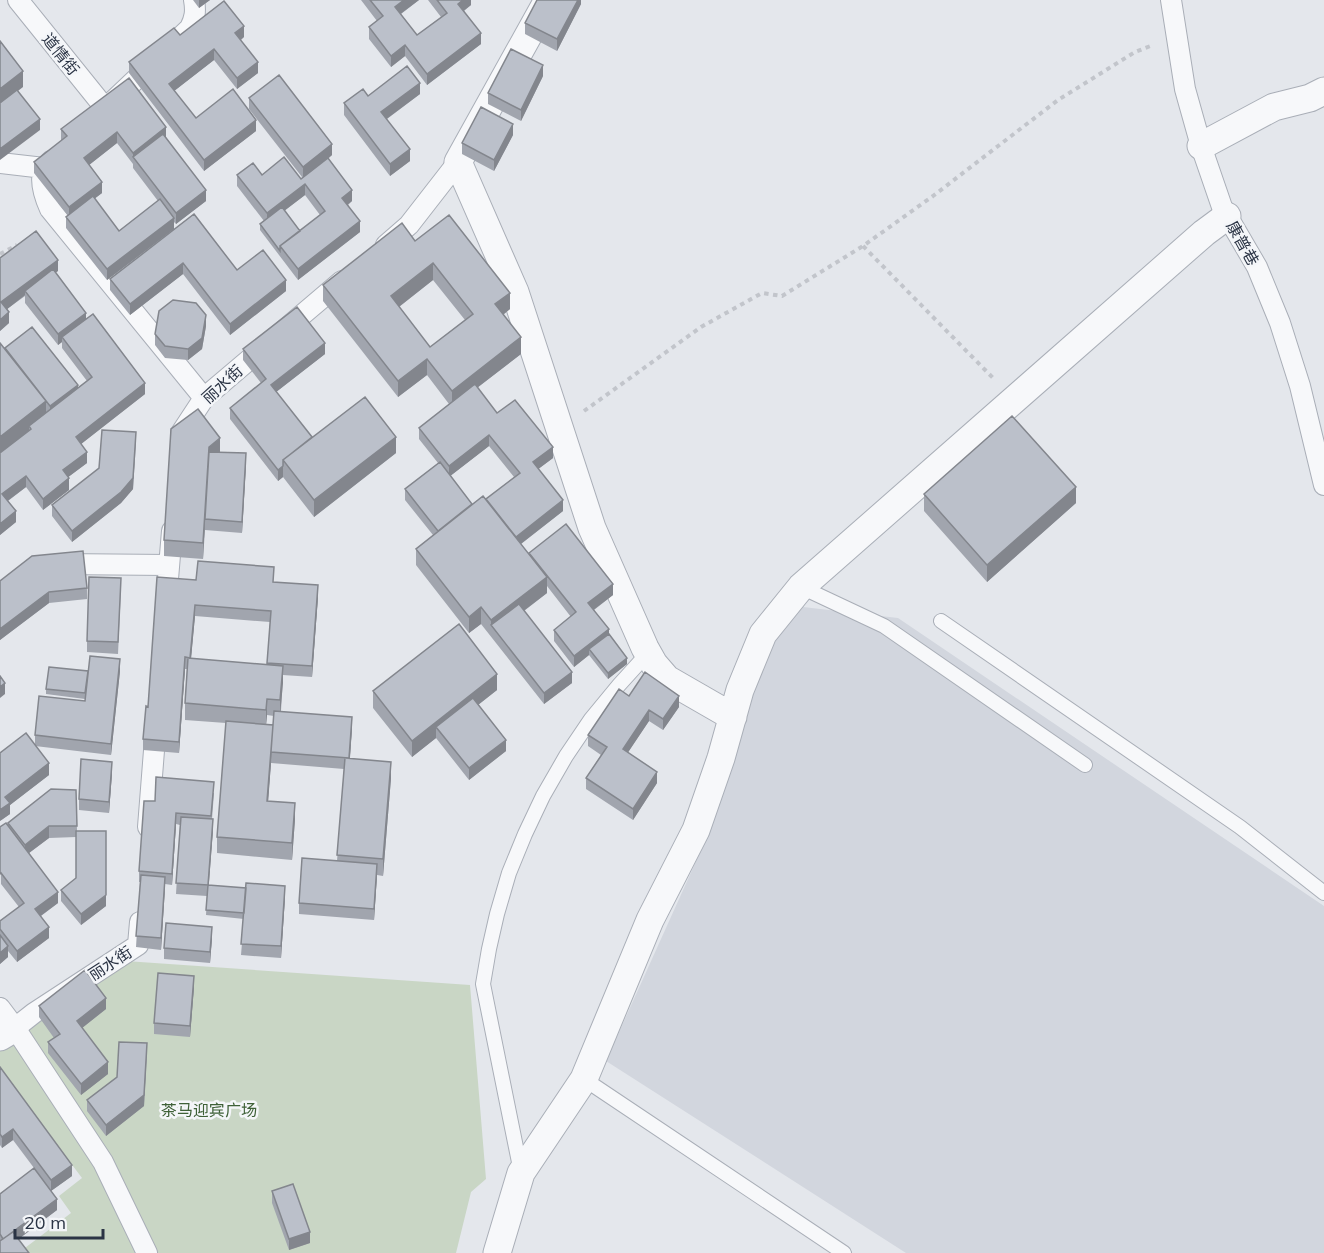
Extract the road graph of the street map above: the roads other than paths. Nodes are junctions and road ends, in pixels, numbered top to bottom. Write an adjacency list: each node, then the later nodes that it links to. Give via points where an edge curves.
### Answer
1 (18, 0): 6 (street, 道情街)
2 (194, 0): 6 (street, via 196,10 190,28)
3 (548, 0): 10 (street)
4 (1171, 0): 9 (street, 康普巷, via 1185,89)
5 (1324, 92): 9 (street, via 1274,107)
6 (105, 108): 7 (street)
7 (90, 123)
8 (67, 146): 12 (street)
9 (1201, 146): 13 (street, 康普巷)
10 (458, 162): 14 (street, via 409,225); 25 (street, via 515,292 592,528)
11 (0, 163): 12 (street)
12 (44, 168): 16 (street, via 42,187 50,209)
13 (1227, 216): 18 (street, 康普巷, via 1257,267 1280,323); 22 (street)
14 (373, 255)
15 (356, 270): 16 (street, 丽水街)
16 (204, 398): 17 (street, 丽水街, via 181,433)
17 (179, 455)
18 (1324, 485)
19 (174, 510): 20 (street)
20 (169, 565): 21 (street); 24 (street)
21 (40, 567)
22 (801, 587): 27 (street, via 763,634); 28 (lane, via 885,626)
23 (941, 621): 30 (lane, via 1240,827)
24 (164, 625)
25 (648, 653): 27 (street, via 667,679); 34 (lane, via 598,710 566,756 525,834 497,915 483,984)
26 (157, 708): 29 (street)
27 (733, 717): 33 (street, via 696,830 650,920)
28 (1085, 765)
29 (146, 850)
30 (1324, 893)
31 (141, 909): 32 (street, 丽水街, via 138,945 34,1013)
32 (5, 1024): 35 (street, via 102,1162)
33 (584, 1079): 34 (street); 37 (lane)
34 (521, 1173): 36 (street)
35 (147, 1253)
36 (497, 1253)
37 (844, 1253)

